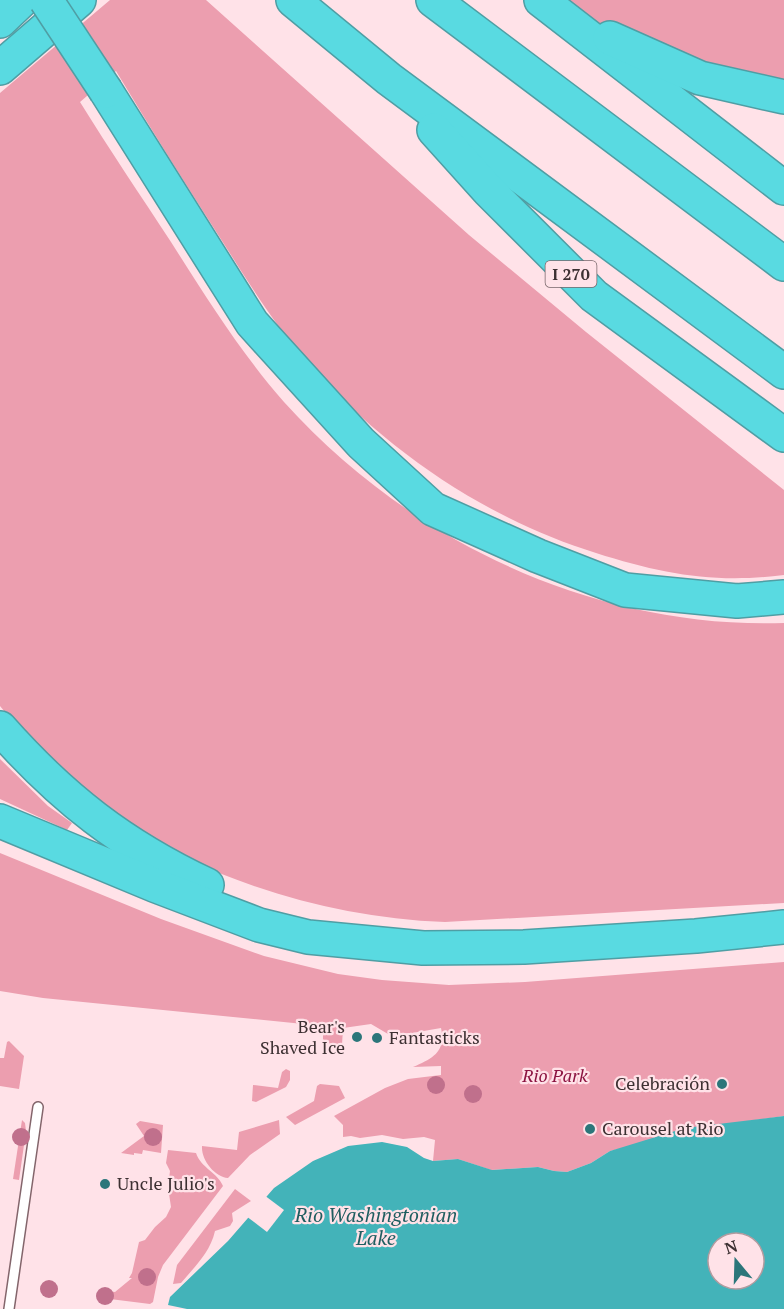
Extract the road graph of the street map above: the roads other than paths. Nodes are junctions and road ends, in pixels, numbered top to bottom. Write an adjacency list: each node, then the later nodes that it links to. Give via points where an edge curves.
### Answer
1 (22, 0): 7 (highway)
2 (45, 0): 15 (highway, bridge, via 252,323 361,443 433,509 625,590 737,601)
3 (80, 0): 8 (highway)
4 (293, 0): 9 (highway, I 270)
5 (433, 0): 12 (highway)
6 (552, 9): 10 (highway, via 700,78); 11 (highway)
7 (0, 21)
8 (0, 68)
9 (389, 79): 13 (highway, I 270); 14 (highway, I 270, via 488,190 594,296)
10 (784, 97)
11 (784, 188)
12 (784, 264)
13 (784, 372)
14 (784, 435)
15 (784, 597)
16 (0, 728): 19 (highway, via 69,796 103,825 150,856 209,886)
17 (0, 821): 19 (highway, via 259,925 308,937)
18 (784, 927): 19 (highway, via 524,947 423,948)
19 (362, 943)
20 (38, 1107): 21 (lane)
21 (6, 1306)

